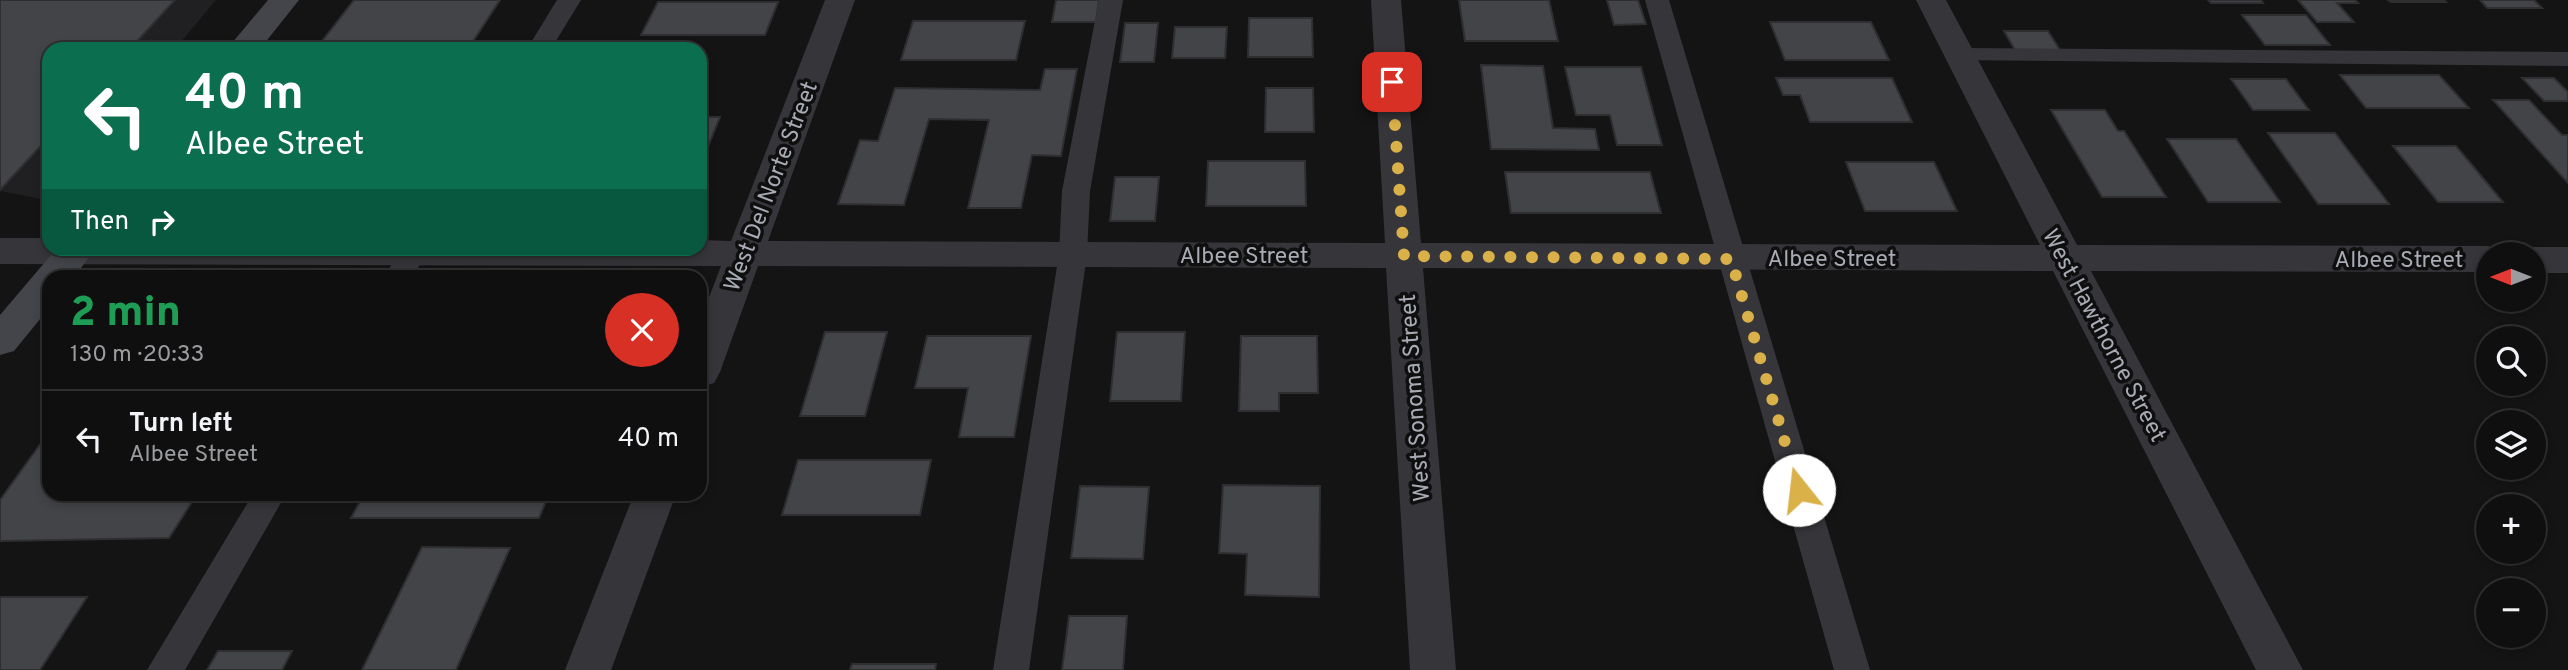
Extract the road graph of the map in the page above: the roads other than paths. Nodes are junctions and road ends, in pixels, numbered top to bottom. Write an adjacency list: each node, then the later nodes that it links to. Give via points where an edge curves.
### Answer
1 (284, 0): 8 (main road)
2 (569, 0): 9 (lane)
3 (839, 0): 13 (street, West Del Norte Street)
4 (1111, 0): 15 (lane, via 1076,191)
5 (1386, 0): 19 (street, West Sonoma Street)
6 (1657, 0): 23 (lane)
7 (1931, 0): 10 (street, West Hawthorne Street)
8 (249, 42)
9 (543, 42)
10 (1959, 55): 11 (lane); 20 (street, West Hawthorne Street)
11 (2568, 58)
12 (0, 251): 16 (street, Albee Street)
13 (745, 253): 14 (street, Albee Street); 15 (street, Albee Street); 29 (street, West Del Norte Street)
14 (707, 254)
15 (1073, 254): 19 (street, Albee Street); 34 (lane)
16 (42, 256)
17 (43, 256): 22 (street, Albee Street)
18 (544, 256): 21 (street, Albee Street)
19 (1404, 256): 23 (street, Albee Street); 35 (street, West Sonoma Street)
20 (2065, 257): 23 (street, Albee Street); 24 (street, Albee Street); 37 (street, West Hawthorne Street)
21 (410, 258): 22 (street, Albee Street)
22 (69, 259)
23 (1731, 259): 36 (lane)
24 (2476, 260)
25 (2546, 260): 26 (street)
26 (2568, 260)
27 (42, 291): 28 (main road)
28 (0, 341)
29 (707, 353)
30 (266, 501): 32 (lane)
31 (651, 501): 33 (street)
32 (165, 670)
33 (588, 670)
34 (1011, 670)
35 (1433, 670)
36 (1852, 670)
37 (2280, 670)

